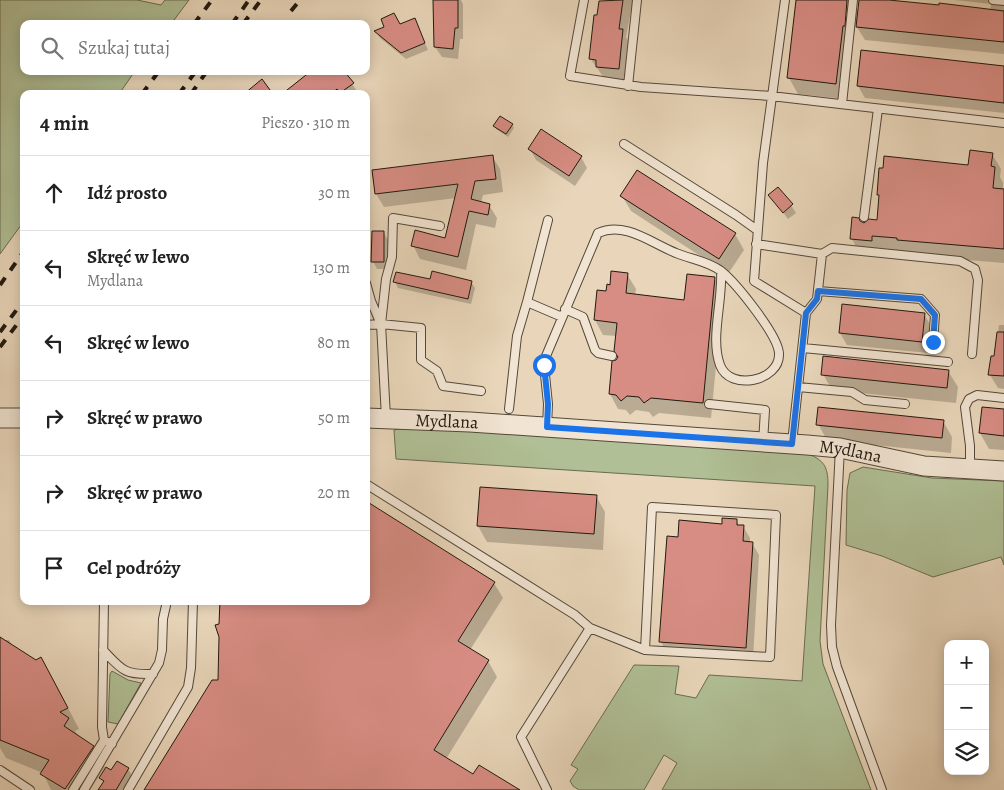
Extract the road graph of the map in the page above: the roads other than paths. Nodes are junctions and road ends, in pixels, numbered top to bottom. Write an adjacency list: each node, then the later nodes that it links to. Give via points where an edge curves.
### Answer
1 (584, 0): 7 (lane, via 570,76)
2 (637, 0): 7 (lane)
3 (785, 0): 8 (lane)
4 (853, 0): 9 (lane)
5 (993, 0): 6 (lane)
6 (1004, 1)
7 (628, 86): 8 (lane)
8 (771, 96): 9 (lane); 16 (lane)
9 (842, 104): 10 (lane)
10 (878, 109): 11 (lane); 13 (lane)
11 (1004, 123)
12 (624, 144): 16 (lane)
13 (864, 217)
14 (548, 220): 22 (lane)
15 (440, 226): 25 (lane, via 393,218 392,257)
16 (757, 230): 17 (lane)
17 (756, 244): 18 (lane); 24 (lane, via 754,281)
18 (822, 254): 20 (lane); 29 (lane, via 832,248 928,256 960,261 975,269 978,280)
19 (721, 271): 19 (lane, via 742,293 775,339 779,354 776,364 753,381 731,378 720,367 716,336); 23 (lane, via 675,253 648,238 606,229 598,233)
20 (818, 291): 24 (lane, via 817,299); 27 (lane, via 921,299 935,315)
21 (370, 297): 25 (lane)
22 (528, 302): 23 (lane); 37 (lane, via 517,336)
23 (563, 313): 30 (lane, via 583,317 595,350); 42 (lane, via 544,365)
24 (806, 313): 28 (lane)
25 (381, 324): 26 (lane); 33 (lane, via 421,328 421,360 437,371 443,386); 41 (lane)
26 (370, 325)
27 (933, 342)
28 (803, 348): 31 (lane); 32 (lane)
29 (972, 354)
30 (612, 356)
31 (948, 362)
32 (798, 387): 36 (lane, via 852,392 865,400); 44 (lane)
33 (481, 391)
34 (1004, 398): 46 (lane, via 978,396 970,399 965,407)
35 (710, 404): 43 (lane, via 765,410)
36 (905, 404)
37 (509, 409)
38 (0, 418): 39 (street)
39 (20, 418)
40 (370, 418): 41 (street, Mydlana)
41 (386, 418): 42 (street, Mydlana)
42 (547, 427): 43 (street, Mydlana)
43 (762, 442): 44 (street, Mydlana)
44 (792, 444): 45 (street, Mydlana)
45 (840, 448): 46 (street, Mydlana, via 924,466); 64 (lane, via 832,647)
46 (970, 469): 47 (street, Mydlana)
47 (1004, 471)
48 (370, 487): 52 (lane, via 575,615)
49 (104, 605): 53 (lane)
50 (166, 605): 55 (lane, via 162,650)
51 (193, 605): 62 (lane, via 188,687)
52 (590, 628): 54 (lane); 63 (lane, via 521,736)
53 (103, 650): 55 (lane, via 123,671); 56 (lane)
54 (645, 650): 54 (lane, via 770,657 776,515 652,507)
55 (153, 674): 57 (lane)
56 (104, 740): 57 (lane); 60 (lane)
57 (112, 744): 61 (lane)
58 (0, 770): 59 (lane)
59 (30, 790)
60 (73, 790)
61 (84, 790)
62 (128, 790)
63 (547, 790)
64 (882, 790)

